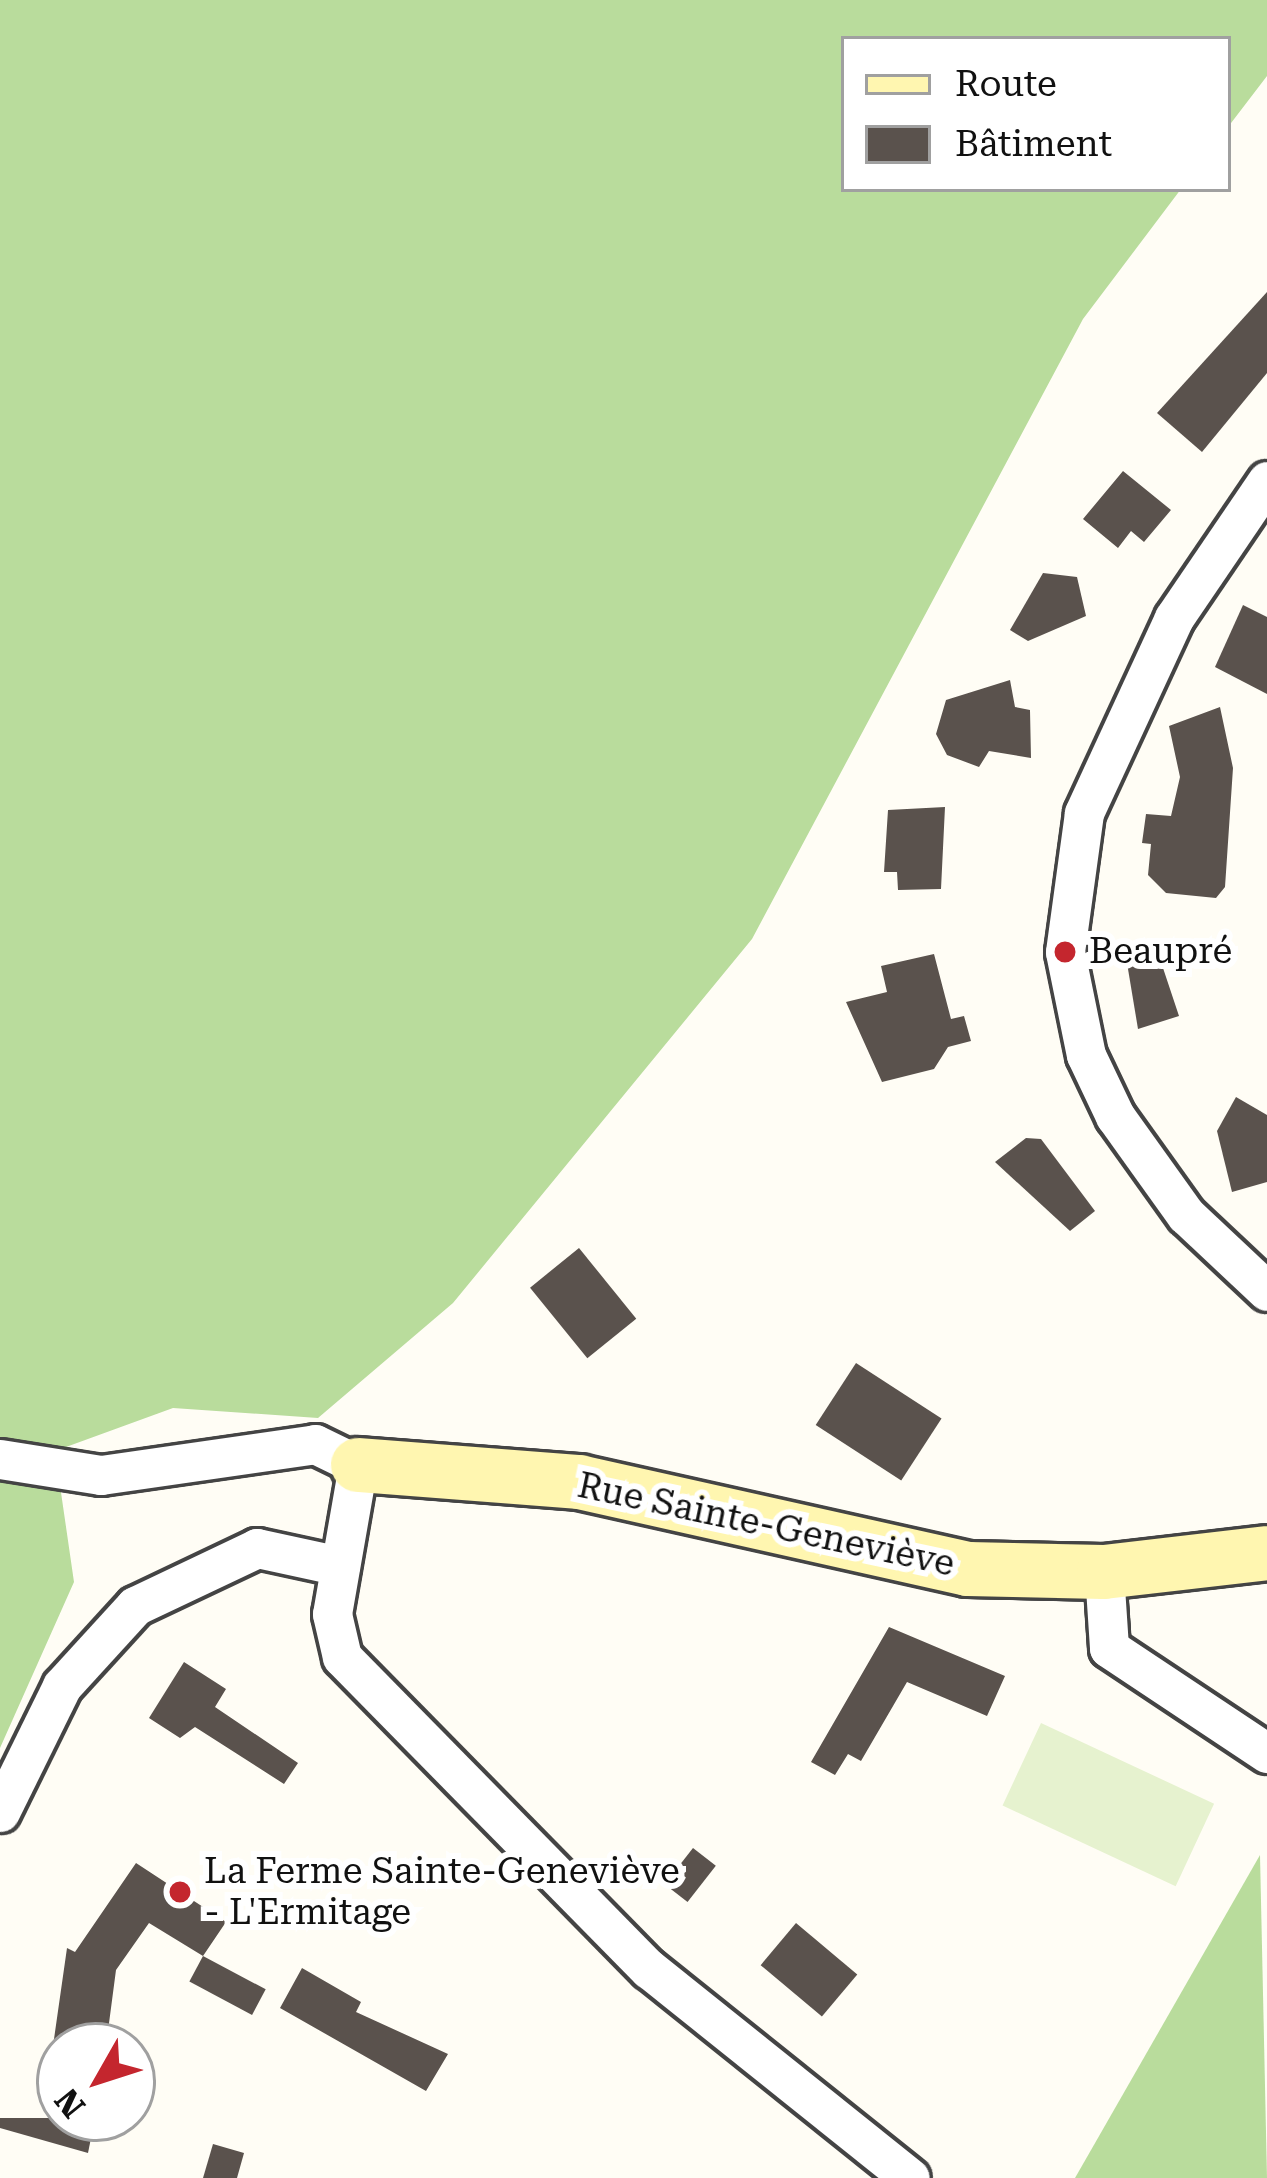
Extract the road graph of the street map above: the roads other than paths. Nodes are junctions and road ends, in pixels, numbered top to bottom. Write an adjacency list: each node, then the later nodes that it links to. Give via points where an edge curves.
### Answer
1 (1267, 481): 2 (street, via 1174,618 1084,813 1065,952 1086,1055 1115,1116 1186,1215)
2 (1267, 1291)
3 (0, 1459): 4 (street, via 101,1475 315,1444)
4 (358, 1465): 6 (street); 7 (street, Rue Sainte-Geneviève, via 580,1482 933,1564)
5 (1267, 1553): 7 (street, Rue Sainte-Geneviève)
6 (340, 1566): 9 (street, via 257,1549 135,1606 62,1686); 10 (street, via 332,1626 342,1657 650,1969)
7 (1104, 1572): 8 (street, via 1109,1648)
8 (1267, 1753)
9 (0, 1812)
10 (910, 2178)

